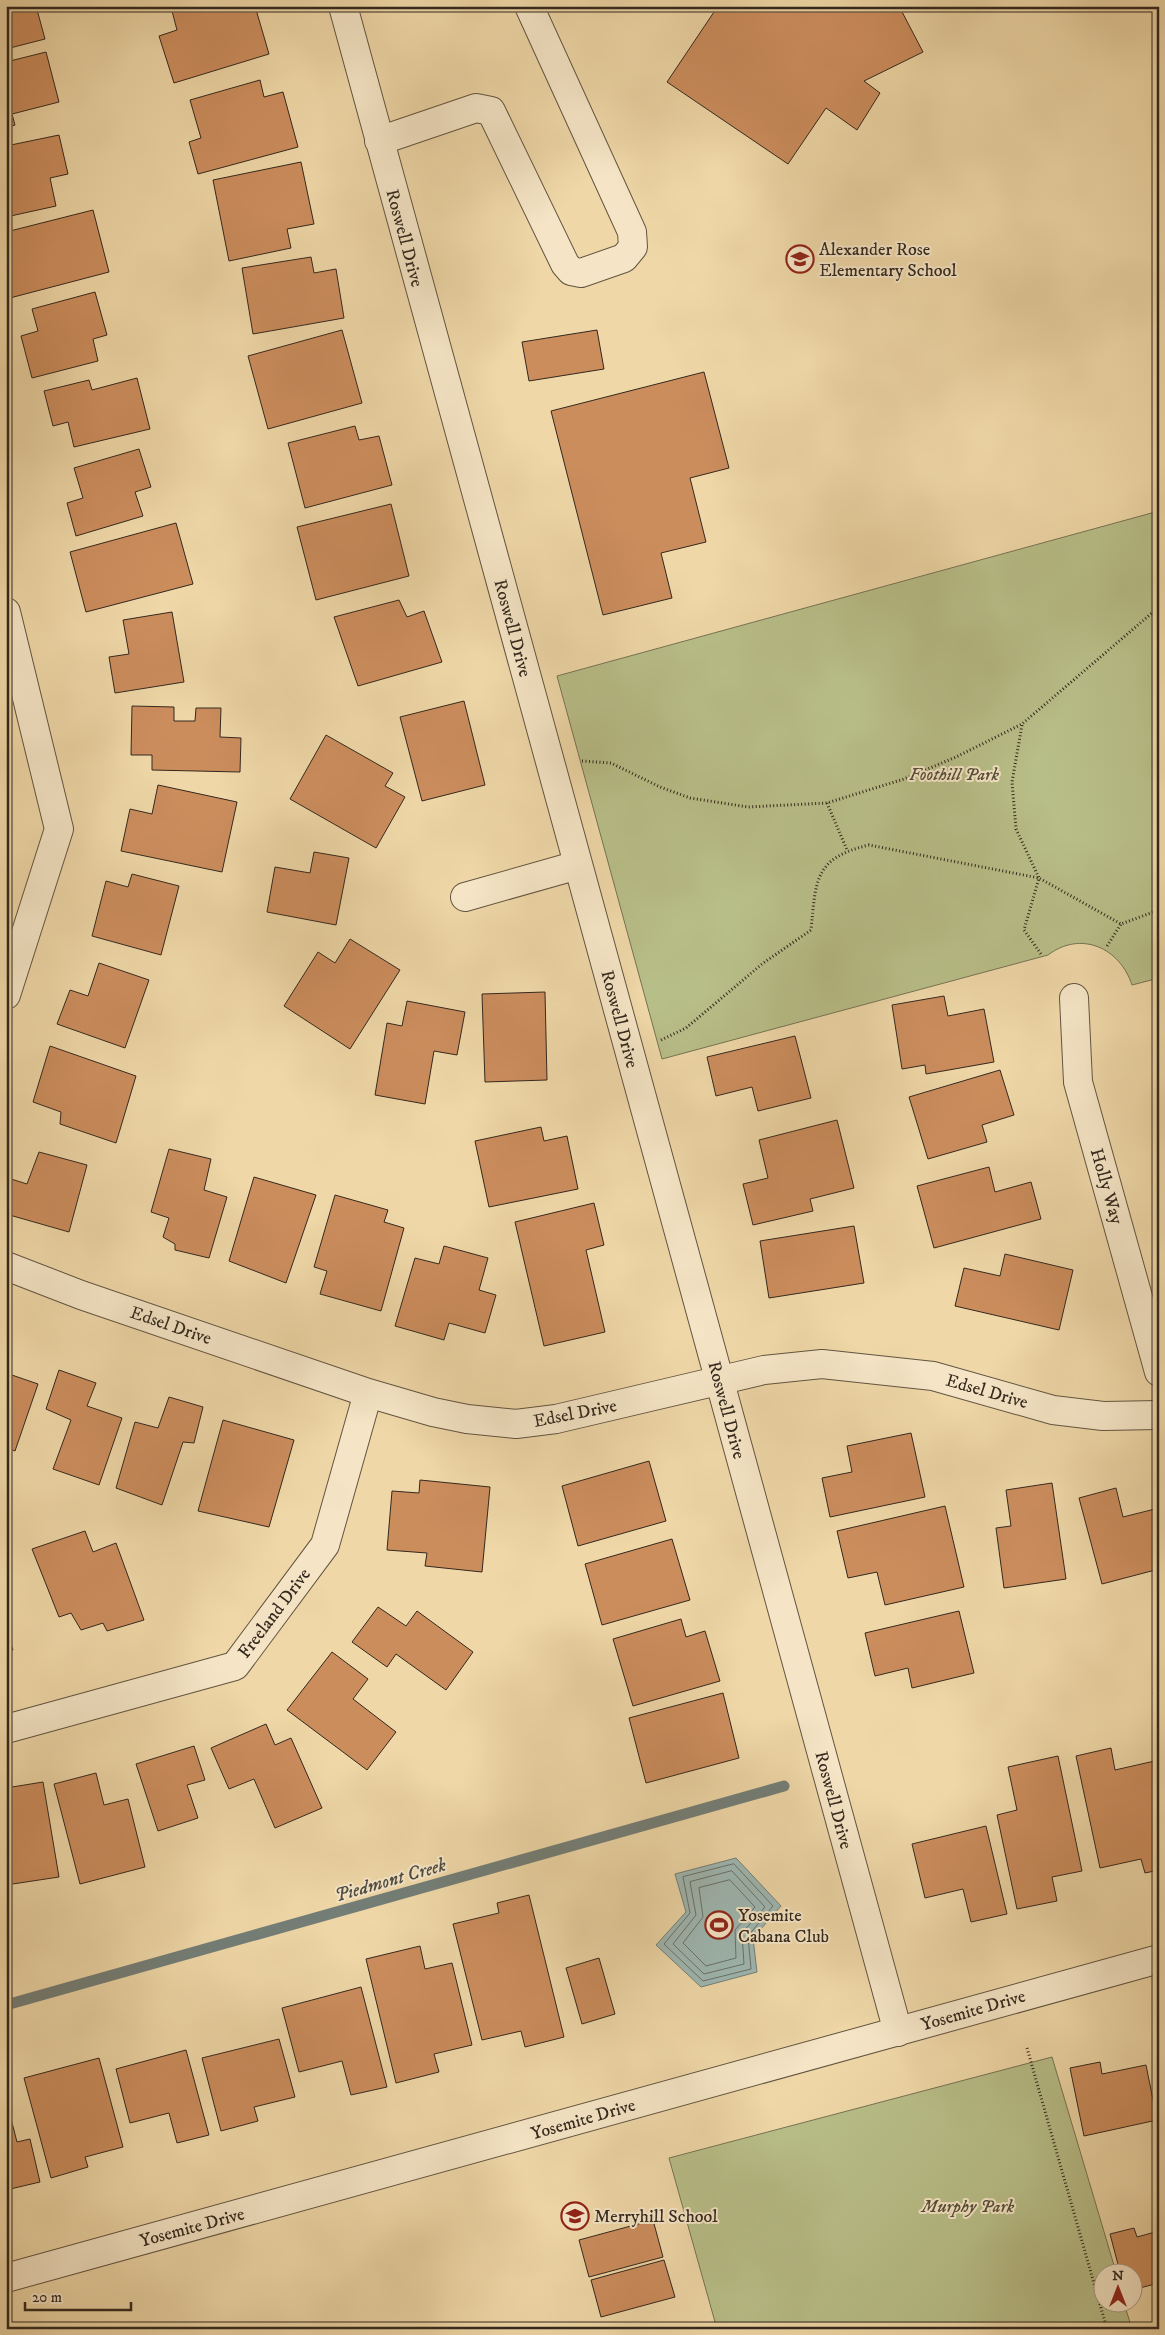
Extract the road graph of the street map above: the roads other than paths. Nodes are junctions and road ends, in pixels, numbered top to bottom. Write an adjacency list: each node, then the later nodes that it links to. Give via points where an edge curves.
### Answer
1 (530, 6): 3 (street, via 632,232 633,247 624,258 581,273 571,271 491,111 476,108)
2 (351, 14): 3 (street, Roswell Drive)
3 (379, 141): 5 (street, Roswell Drive)
4 (6, 612): 7 (street, via 59,829)
5 (578, 865): 6 (street); 11 (street, Roswell Drive)
6 (465, 897)
7 (6, 995)
8 (1074, 998): 10 (street, Holly Way, via 1078,1082)
9 (6, 1266): 12 (street, Edsel Drive)
10 (1159, 1372)
11 (719, 1380): 12 (street, Edsel Drive, via 600,1410 516,1424 433,1412); 13 (street, Edsel Drive, via 783,1367 822,1364 933,1376 1053,1410 1103,1416); 16 (street, Roswell Drive)
12 (368, 1393): 14 (street, Freeland Drive, via 325,1544 235,1666)
13 (1159, 1415)
14 (6, 1729)
15 (1159, 1959): 16 (street, Yosemite Drive)
16 (898, 2032): 17 (street, Yosemite Drive)
17 (6, 2278)

